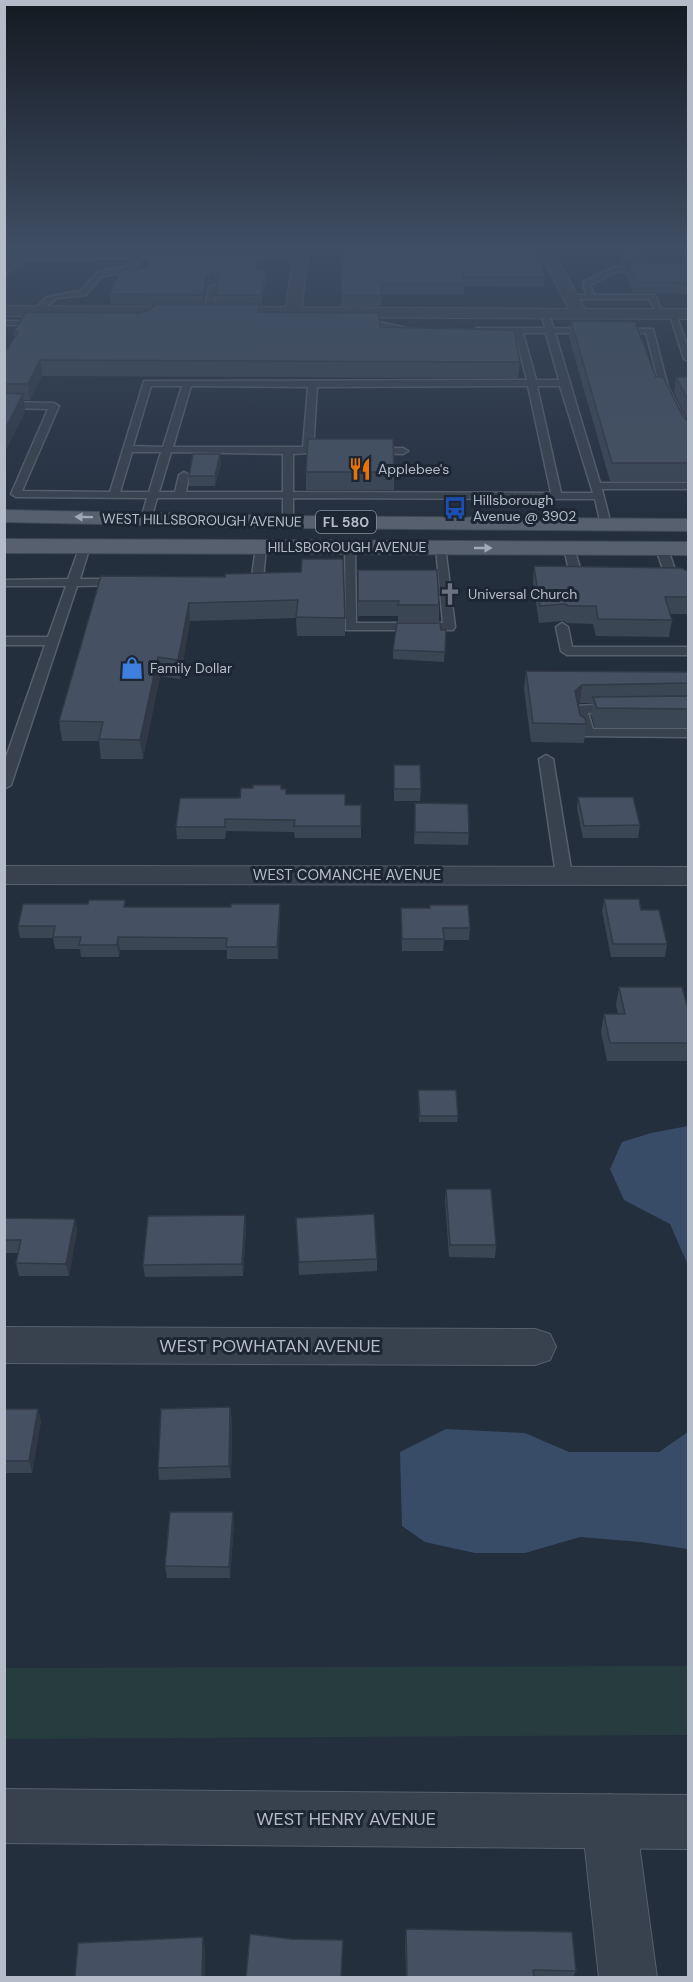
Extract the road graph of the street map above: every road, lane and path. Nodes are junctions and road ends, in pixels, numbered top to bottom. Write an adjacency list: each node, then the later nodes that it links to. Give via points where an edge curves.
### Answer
1 (521, 340): 7 (lane)
2 (553, 340): 8 (lane)
3 (652, 340): 11 (lane, via 664,387)
4 (682, 340): 5 (lane)
5 (688, 359)
6 (187, 383): 9 (lane); 12 (lane, via 147,383); 13 (lane)
7 (532, 383): 8 (lane); 9 (lane); 27 (lane)
8 (564, 383): 21 (lane)
9 (313, 384): 15 (lane)
10 (4, 405): 22 (lane, via 54,405)
11 (688, 434)
12 (127, 449): 13 (lane); 23 (lane)
13 (167, 449): 14 (lane); 24 (lane)
14 (190, 450): 18 (lane); 25 (lane)
15 (308, 450): 16 (lane); 18 (lane)
16 (319, 450)
17 (363, 450): 19 (lane)
18 (288, 451): 26 (lane)
19 (403, 451)
20 (688, 486): 21 (lane)
21 (598, 491): 27 (lane); 32 (lane)
22 (10, 494): 23 (lane)
23 (114, 495): 24 (lane)
24 (154, 495): 25 (lane); 29 (lane)
25 (180, 495): 26 (lane)
26 (287, 495): 27 (lane); 30 (lane)
27 (557, 496)
28 (8, 516): 29 (main road, WEST HILLSBOROUGH AVENUE / FL 580, one-way to 28)
29 (146, 519): 30 (main road, WEST HILLSBOROUGH AVENUE / FL 580)
30 (288, 522): 31 (main road, WEST HILLSBOROUGH AVENUE / FL 580); 35 (main road, via 257,534 46,537)
31 (583, 525): 32 (main road, WEST HILLSBOROUGH AVENUE / FL 580); 38 (main road, via 535,532 324,533)
32 (606, 525): 33 (main road, WEST HILLSBOROUGH AVENUE / FL 580)
33 (688, 525)
34 (688, 538): 41 (main road, via 590,537)
35 (5, 546): 36 (main road, HILLSBOROUGH AVENUE / FL 580)
36 (85, 546): 37 (main road, HILLSBOROUGH AVENUE / FL 580); 48 (lane)
37 (261, 547): 38 (main road, HILLSBOROUGH AVENUE / FL 580); 45 (lane, via 257,579)
38 (287, 547): 39 (main road, HILLSBOROUGH AVENUE / FL 580)
39 (350, 547): 40 (main road, HILLSBOROUGH AVENUE / FL 580); 40 (lane, via 350,627 449,627)
40 (441, 548): 41 (main road, HILLSBOROUGH AVENUE / FL 580, one-way to 41)
41 (559, 548): 42 (main road, HILLSBOROUGH AVENUE / FL 580); 44 (lane)
42 (662, 549): 43 (main road, HILLSBOROUGH AVENUE / FL 580); 49 (lane, via 665,575)
43 (688, 549)
44 (577, 574)
45 (234, 580)
46 (130, 582): 48 (lane)
47 (4, 583): 48 (lane)
48 (73, 583): 52 (lane)
49 (688, 584)
50 (562, 627): 53 (lane, via 567,651)
51 (4, 641): 52 (lane)
52 (53, 641): 57 (lane)
53 (688, 651)
54 (628, 708): 55 (lane, via 580,709 587,733)
55 (688, 733)
56 (546, 759): 59 (lane)
57 (4, 785)
58 (4, 875): 59 (street, WEST COMANCHE AVENUE)
59 (564, 875): 60 (street, WEST COMANCHE AVENUE)
60 (688, 876)
61 (4, 1345): 62 (street, WEST POWHATAN AVENUE)
62 (536, 1347)
63 (4, 1816): 64 (street, WEST HENRY AVENUE)
64 (609, 1821): 65 (street, WEST HENRY AVENUE); 66 (street)
65 (688, 1822)
66 (628, 1977)

